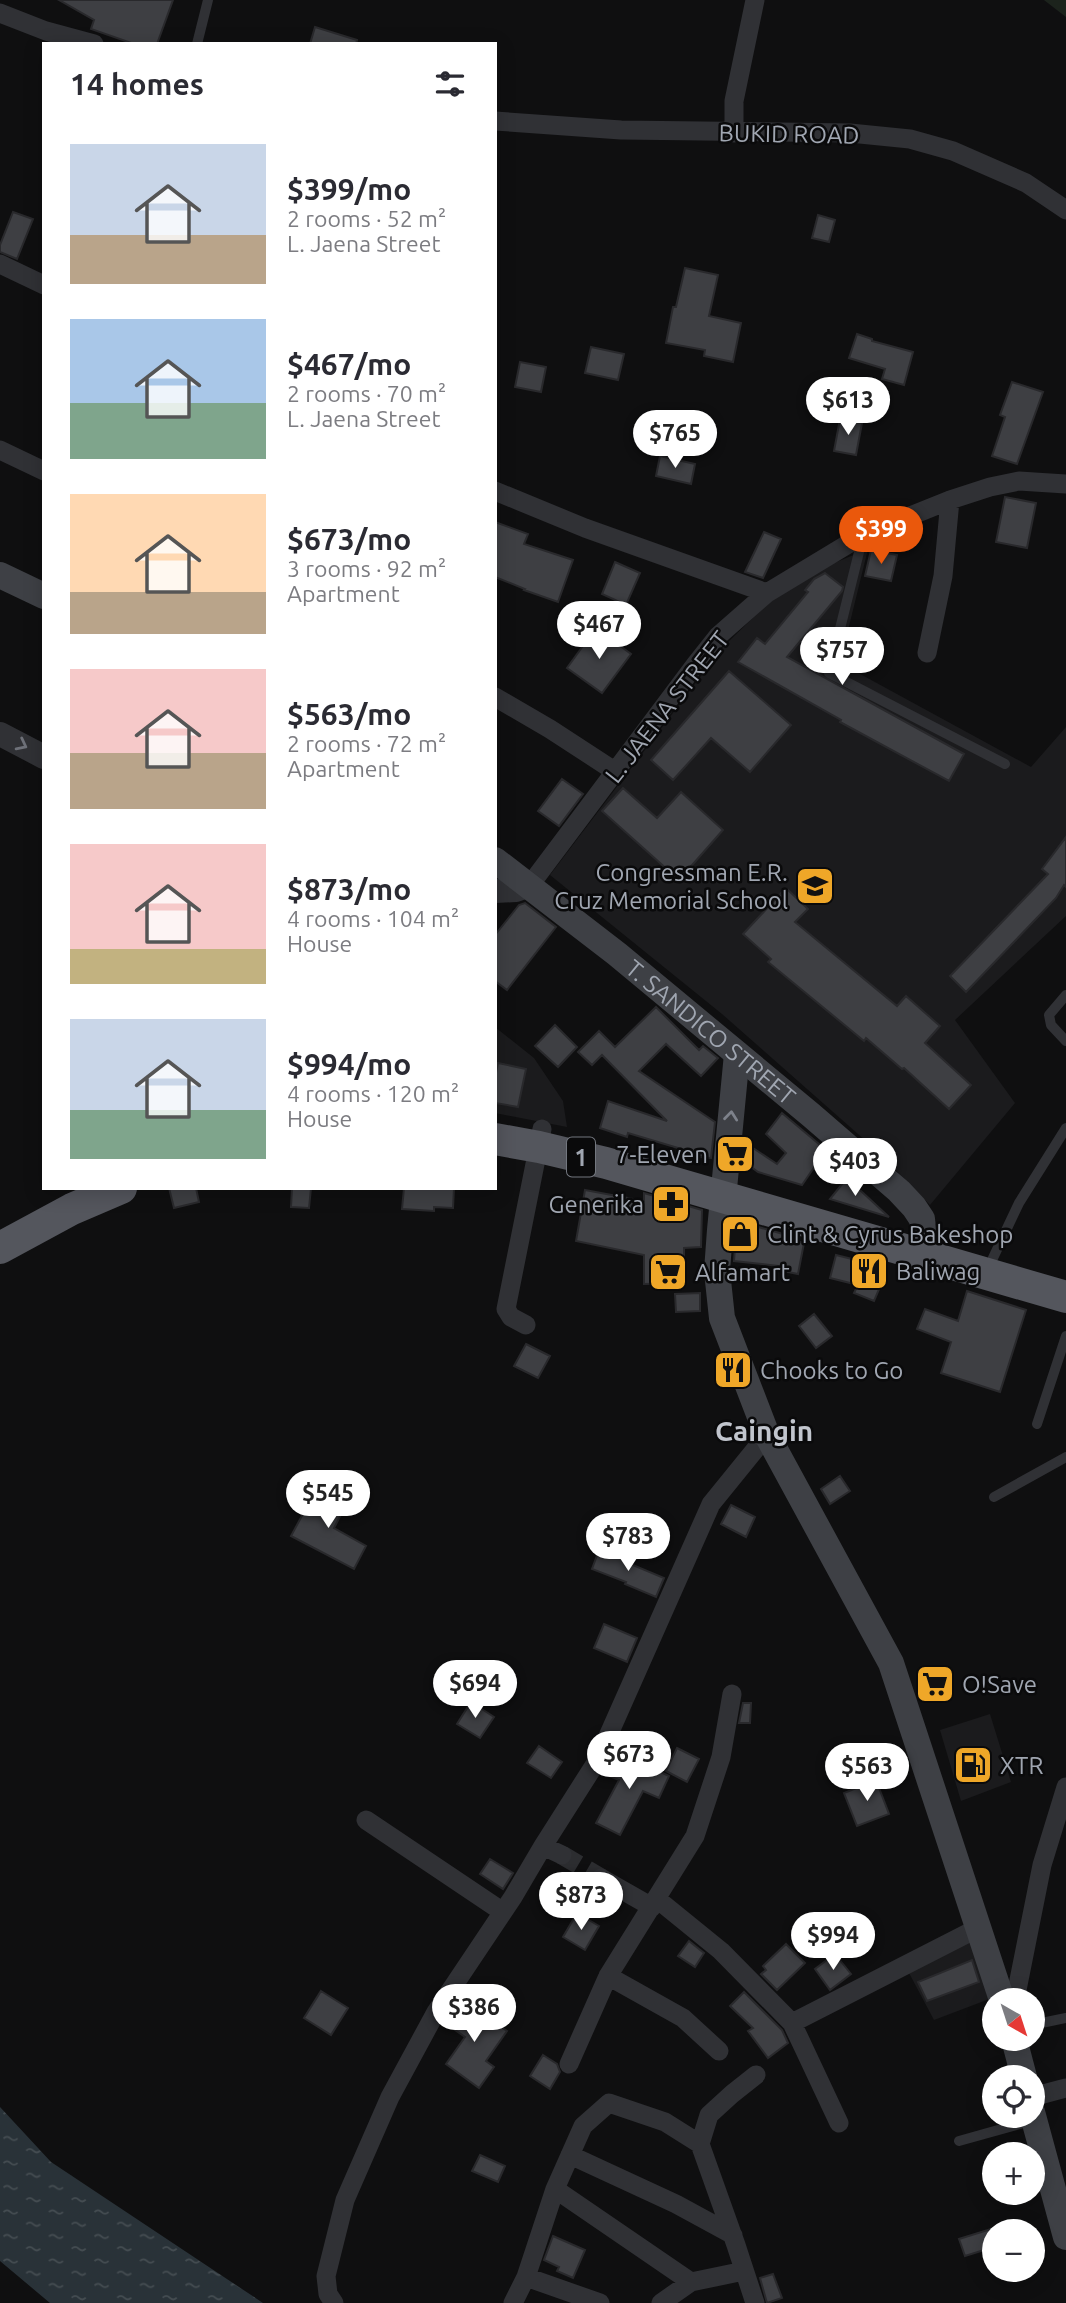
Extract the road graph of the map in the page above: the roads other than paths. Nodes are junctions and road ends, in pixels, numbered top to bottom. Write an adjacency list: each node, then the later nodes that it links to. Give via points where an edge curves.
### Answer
1 (208, 0): 5 (lane)
2 (755, 0): 7 (street, via 734,100)
3 (11, 10): 4 (street, via 46,31)
4 (87, 42)
5 (198, 42)
6 (497, 121): 7 (street, BUKID ROAD)
7 (734, 133): 8 (street, BUKID ROAD, via 850,133 910,139 953,151 1026,183)
8 (1066, 210)
9 (0, 264): 10 (street)
10 (42, 284)
11 (0, 450): 12 (street)
12 (42, 470)
13 (1066, 484): 15 (street, L. JAENA STREET, via 1019,481)
14 (497, 492): 18 (street)
15 (950, 500): 16 (street, L. JAENA STREET); 20 (street, via 943,576)
16 (863, 536): 18 (street, L. JAENA STREET); 24 (lane, via 830,673)
17 (0, 575): 19 (main road)
18 (767, 593): 25 (street, L. JAENA STREET, via 718,636)
19 (42, 595)
20 (927, 653)
21 (497, 698): 25 (street)
22 (0, 734): 23 (street, one-way to 23)
23 (42, 756)
24 (1006, 764)
25 (616, 772): 27 (street, L. JAENA STREET)
26 (497, 861): 27 (main road, T. SANDICO STREET)
27 (530, 886): 28 (street); 31 (main road, T. SANDICO STREET)
28 (497, 891)
29 (1066, 995): 30 (lane, via 1049,1015 1051,1025)
30 (1066, 1041)
31 (737, 1054): 36 (main road, one-way to 31); 40 (main road, T. SANDICO STREET, via 899,1191 922,1219)
32 (497, 1122): 34 (highway, 1)
33 (1066, 1128): 42 (lane, via 1018,1203)
34 (540, 1138): 35 (highway, 1); 36 (highway, 1, via 617,1166); 44 (street, via 506,1309)
35 (497, 1139)
36 (723, 1188): 40 (highway, 1); 47 (main road, via 718,1271 722,1318)
37 (66, 1190): 39 (highway)
38 (116, 1190): 41 (highway)
39 (0, 1226)
40 (921, 1246): 42 (highway, 1); 43 (highway, 1)
41 (0, 1248)
42 (993, 1258): 43 (highway, 1)
43 (1052, 1292)
44 (526, 1325)
45 (1066, 1336): 46 (lane)
46 (1037, 1424)
47 (767, 1435): 53 (street, via 711,1504 597,1761); 58 (main road, via 891,1663)
48 (1066, 1457): 49 (lane)
49 (994, 1497)
50 (732, 1694): 56 (street, via 721,1757 695,1836)
51 (1066, 1787): 61 (street, via 1042,1865)
52 (366, 1820): 57 (street)
53 (543, 1846): 54 (street); 57 (street)
54 (562, 1855)
55 (601, 1878): 56 (street)
56 (654, 1903): 59 (street); 64 (street, via 721,1951)
57 (503, 1912): 82 (street, via 436,2012 390,2097 345,2200 326,2276)
58 (978, 1928): 60 (main road); 64 (street)
59 (608, 1976): 65 (street, via 684,2018); 66 (street)
60 (998, 1988)
61 (1017, 1988)
62 (1066, 2018): 63 (lane)
63 (1045, 2022)
64 (792, 2023): 70 (street)
65 (719, 2051)
66 (569, 2064)
67 (756, 2075): 74 (street, via 709,2115)
68 (1066, 2088): 69 (street)
69 (1045, 2102)
70 (839, 2123)
71 (990, 2128): 73 (lane)
72 (1038, 2128): 78 (main road)
73 (959, 2141)
74 (700, 2144): 75 (street, via 665,2122 609,2103 583,2126); 77 (street)
75 (570, 2155): 76 (street); 77 (street)
76 (555, 2189): 80 (street); 81 (street)
77 (733, 2235): 79 (street)
78 (1066, 2237)
79 (744, 2271): 81 (street); 86 (street)
80 (526, 2277): 83 (street); 84 (street)
81 (691, 2282): 85 (street)
82 (334, 2303)
83 (513, 2303)
84 (600, 2303)
85 (661, 2303)
86 (755, 2303)

